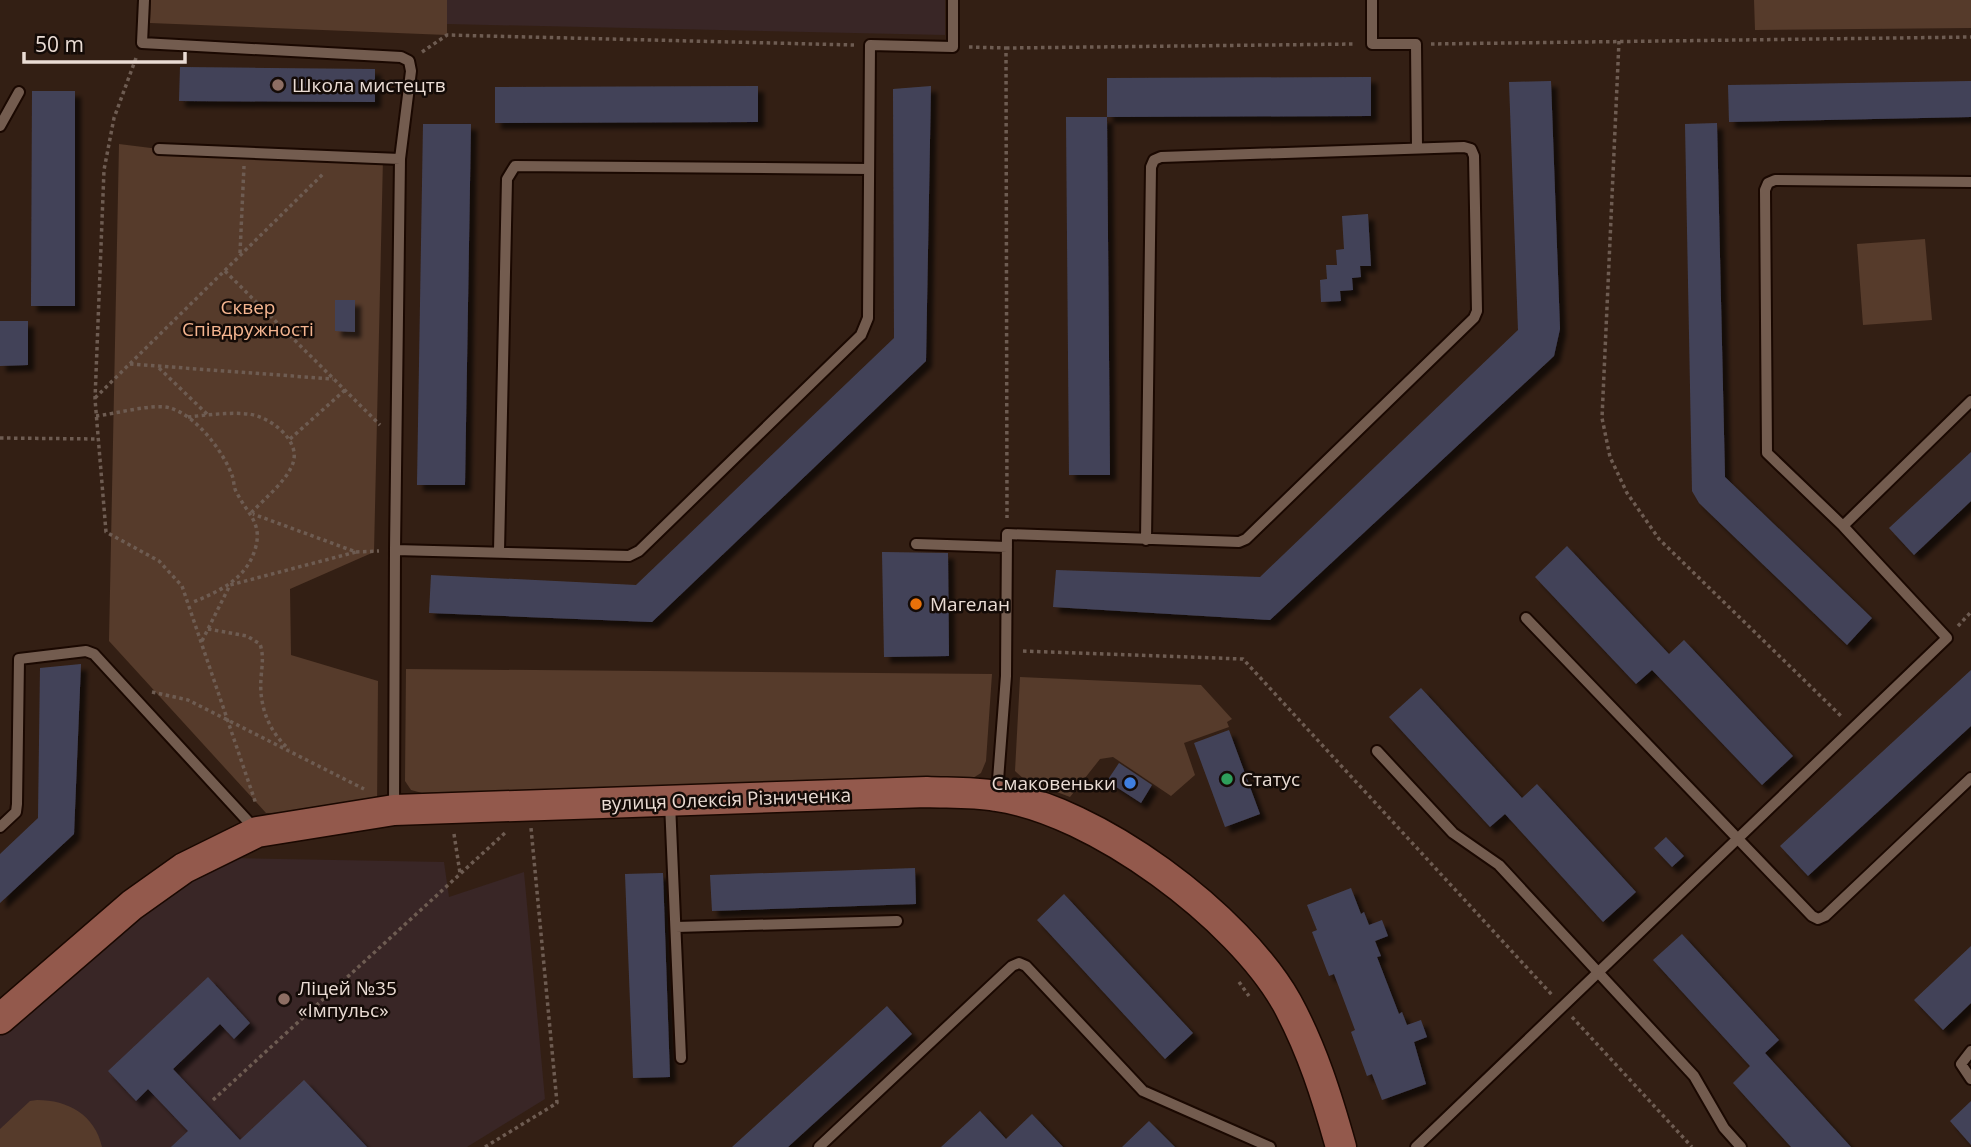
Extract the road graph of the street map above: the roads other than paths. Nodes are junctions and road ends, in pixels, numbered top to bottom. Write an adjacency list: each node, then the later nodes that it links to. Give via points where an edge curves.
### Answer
1 (144, 0): 8 (lane, via 142,43 409,61)
2 (953, 0): 9 (lane, via 953,47 870,45)
3 (1372, 0): 6 (lane, via 1372,44 1416,44)
4 (19, 92): 5 (lane)
5 (0, 126)
6 (1417, 148): 13 (lane, via 1464,147 1474,156 1474,318 1246,539); 13 (lane, via 1154,160)
7 (159, 149): 8 (lane)
8 (400, 159): 16 (lane)
9 (869, 169): 17 (lane, via 868,318 861,335 639,551 619,557); 17 (lane, via 515,166 510,171)
10 (1971, 182): 12 (lane, via 1775,180 1765,190 1767,453)
11 (1971, 401): 12 (lane)
12 (1843, 526): 26 (lane, via 1947,638)
13 (1146, 540): 15 (lane, via 1007,534)
14 (916, 544): 15 (lane)
15 (1007, 547): 21 (lane)
16 (395, 550): 17 (lane); 23 (lane)
17 (499, 551)
18 (1526, 618): 26 (lane)
19 (1377, 751): 29 (lane, via 1453,834 1499,865)
20 (1971, 778): 26 (lane, via 1818,919)
21 (997, 796): 22 (street, вулиця Олексія Різниченка, via 927,792); 36 (street, вулиця Олексія Різниченка, via 1070,818 1208,907 1242,942 1286,1002 1309,1049)
22 (670, 800): 23 (street, вулиця Олексія Різниченка); 28 (lane)
23 (394, 804): 24 (street, вулиця Олексія Різниченка)
24 (258, 822): 25 (lane, via 90,652 19,659 17,804 16,812); 30 (street, вулиця Олексія Різниченка, via 132,905)
25 (0, 827)
26 (1736, 839): 29 (lane)
27 (897, 921): 28 (lane)
28 (676, 927): 32 (lane)
29 (1599, 974): 37 (lane); 38 (lane, via 1694,1076 1724,1128)
30 (0, 1019)
31 (1971, 1051): 33 (lane, via 1961,1064)
32 (681, 1058)
33 (1971, 1079)
34 (819, 1147): 35 (lane, via 1019,963 1143,1091)
35 (1270, 1147)
36 (1341, 1147)
37 (1416, 1147)
38 (1741, 1147)

